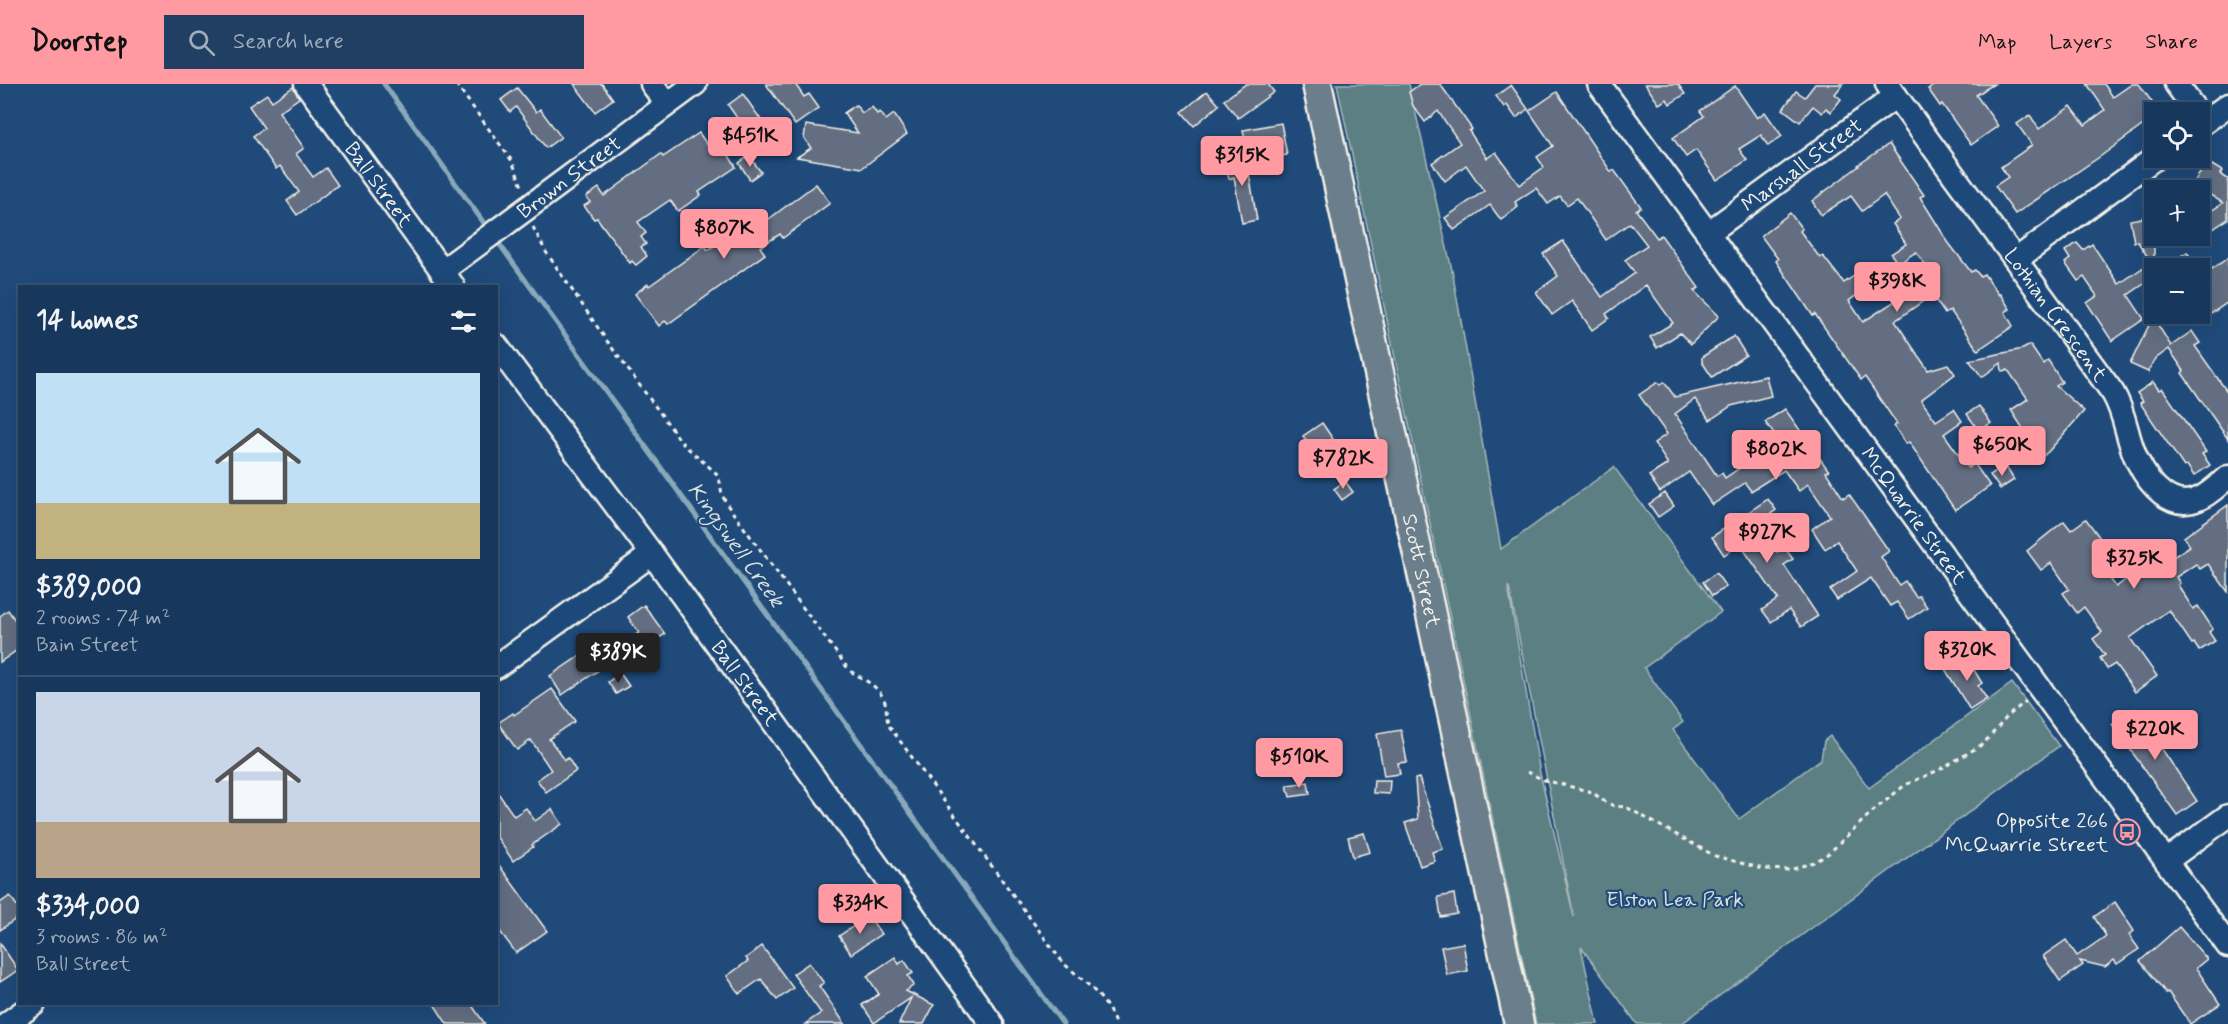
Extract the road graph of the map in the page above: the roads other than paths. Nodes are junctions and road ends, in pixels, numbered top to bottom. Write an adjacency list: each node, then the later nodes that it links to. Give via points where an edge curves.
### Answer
1 (306, 84): 15 (street, Ball Street)
2 (652, 84): 9 (street)
3 (695, 84): 9 (street, Brown Street)
4 (1317, 84): 26 (main road, Scott Street)
5 (1599, 84): 13 (street, McQuarrie Street)
6 (2176, 84): 8 (street)
7 (1892, 90): 13 (street, Marshall Street); 14 (street, Lothian Crescent)
8 (2188, 102)
9 (667, 105): 15 (street, Brown Street, via 482,241)
10 (2228, 105): 11 (street)
11 (2210, 114)
12 (2144, 166): 14 (street)
13 (1708, 233): 21 (street, McQuarrie Street)
14 (2017, 259): 17 (street, Lothian Crescent, via 2113,393 2138,464 2161,494 2176,501 2199,499)
15 (448, 279)
16 (498, 348): 18 (street, Ball Street)
17 (2228, 477)
18 (652, 554): 19 (street); 25 (street, Ball Street)
19 (498, 666)
20 (2228, 816): 21 (street)
21 (2166, 861): 22 (street, McQuarrie Street)
22 (2228, 946)
23 (33, 1005): 24 (street)
24 (6, 1024)
25 (992, 1024)
26 (1519, 1024)

